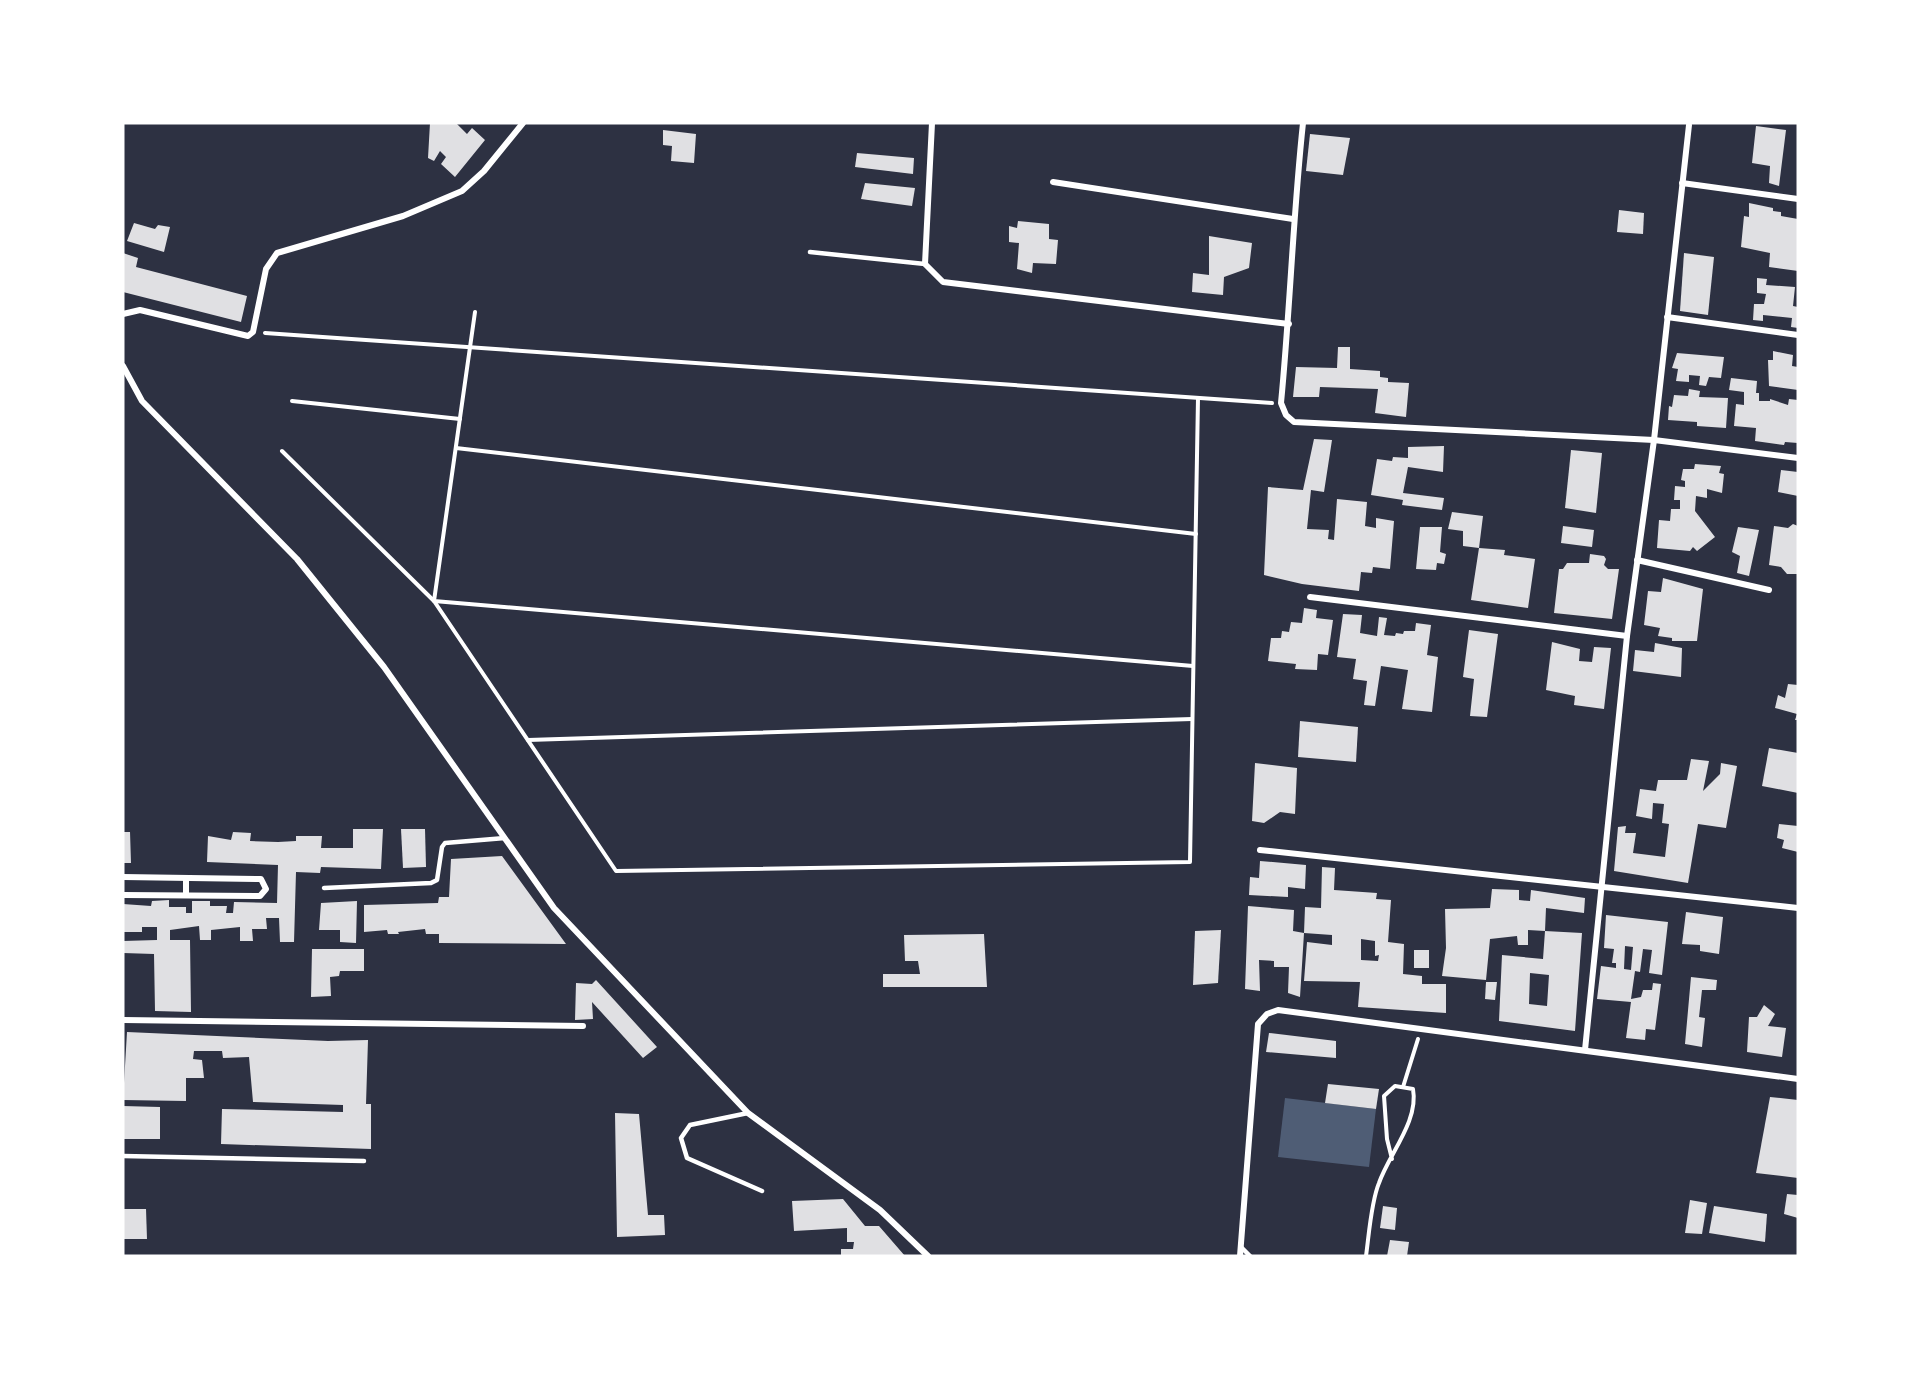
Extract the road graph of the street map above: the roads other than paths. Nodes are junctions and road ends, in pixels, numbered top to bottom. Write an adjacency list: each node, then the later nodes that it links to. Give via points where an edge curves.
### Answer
1 (524, 123): 11 (street, via 462,191 403,216 277,253 266,269 253,332 248,336 140,310)
2 (932, 123): 10 (street)
3 (1303, 123): 8 (street)
4 (1689, 125): 6 (street)
5 (1053, 182): 8 (street)
6 (1682, 183): 7 (street); 12 (street)
7 (1798, 199)
8 (1293, 219): 13 (street)
9 (810, 252): 10 (lane)
10 (925, 264): 13 (street, via 943,282)
11 (123, 314)
12 (1667, 317): 14 (street); 16 (street)
13 (1289, 324): 16 (street, via 1281,403 1293,422)
14 (1798, 335)
15 (123, 366): 22 (street, via 142,401 297,559 384,667)
16 (1654, 440): 17 (street); 18 (street)
17 (1798, 458)
18 (1637, 560): 19 (street); 21 (street)
19 (1769, 590)
20 (1310, 597): 21 (street)
21 (1627, 636): 26 (street)
22 (505, 838): 27 (lane, via 445,843 432,883); 35 (street, via 554,908)
23 (1260, 850): 26 (street)
24 (123, 877): 25 (street)
25 (186, 878): 29 (street); 29 (street, via 261,879 266,888 260,896)
26 (1604, 885): 30 (street); 33 (street)
27 (324, 888)
28 (123, 895): 29 (street)
29 (186, 895)
30 (1798, 908)
31 (123, 1020): 32 (street)
32 (583, 1026)
33 (1585, 1050): 34 (street); 39 (street, via 1278,1010 1267,1014 1258,1024)
34 (1798, 1079)
35 (748, 1113): 38 (lane, via 690,1125 681,1138 687,1158); 40 (street, via 880,1210)
36 (123, 1156): 37 (lane)
37 (364, 1161)
38 (762, 1191)
39 (1241, 1246): 41 (street); 42 (lane)
40 (928, 1256)
41 (1240, 1256)
42 (1250, 1256)

